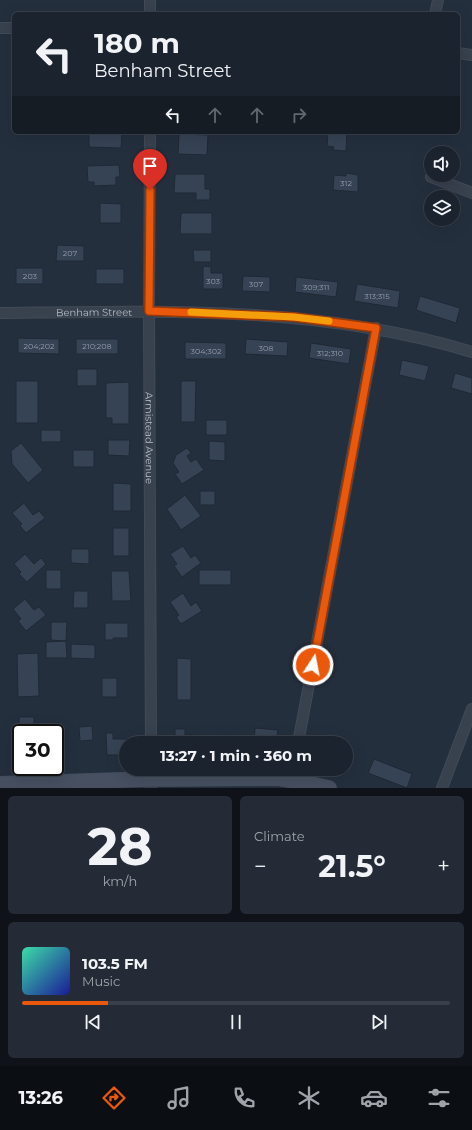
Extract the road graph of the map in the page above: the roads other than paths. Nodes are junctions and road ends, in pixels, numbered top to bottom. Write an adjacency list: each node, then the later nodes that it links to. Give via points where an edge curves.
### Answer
1 (150, 0): 3 (street)
2 (438, 0): 4 (street)
3 (150, 12)
4 (435, 12)
5 (0, 28): 6 (street)
6 (12, 28)
7 (460, 53): 8 (street)
8 (472, 55)
9 (150, 134): 12 (street, Armistead Avenue)
10 (444, 182): 11 (street)
11 (472, 193)
12 (149, 311): 13 (street, Benham Street); 14 (street, Benham Street, via 294,317); 17 (street, Armistead Avenue)
13 (0, 313)
14 (376, 328): 15 (street, Benham Street); 18 (street)
15 (472, 352)
16 (472, 709): 23 (street)
17 (151, 736)
18 (299, 736)
19 (151, 779): 20 (street); 21 (street)
20 (293, 779): 22 (street)
21 (0, 784)
22 (328, 788)
23 (442, 788)

